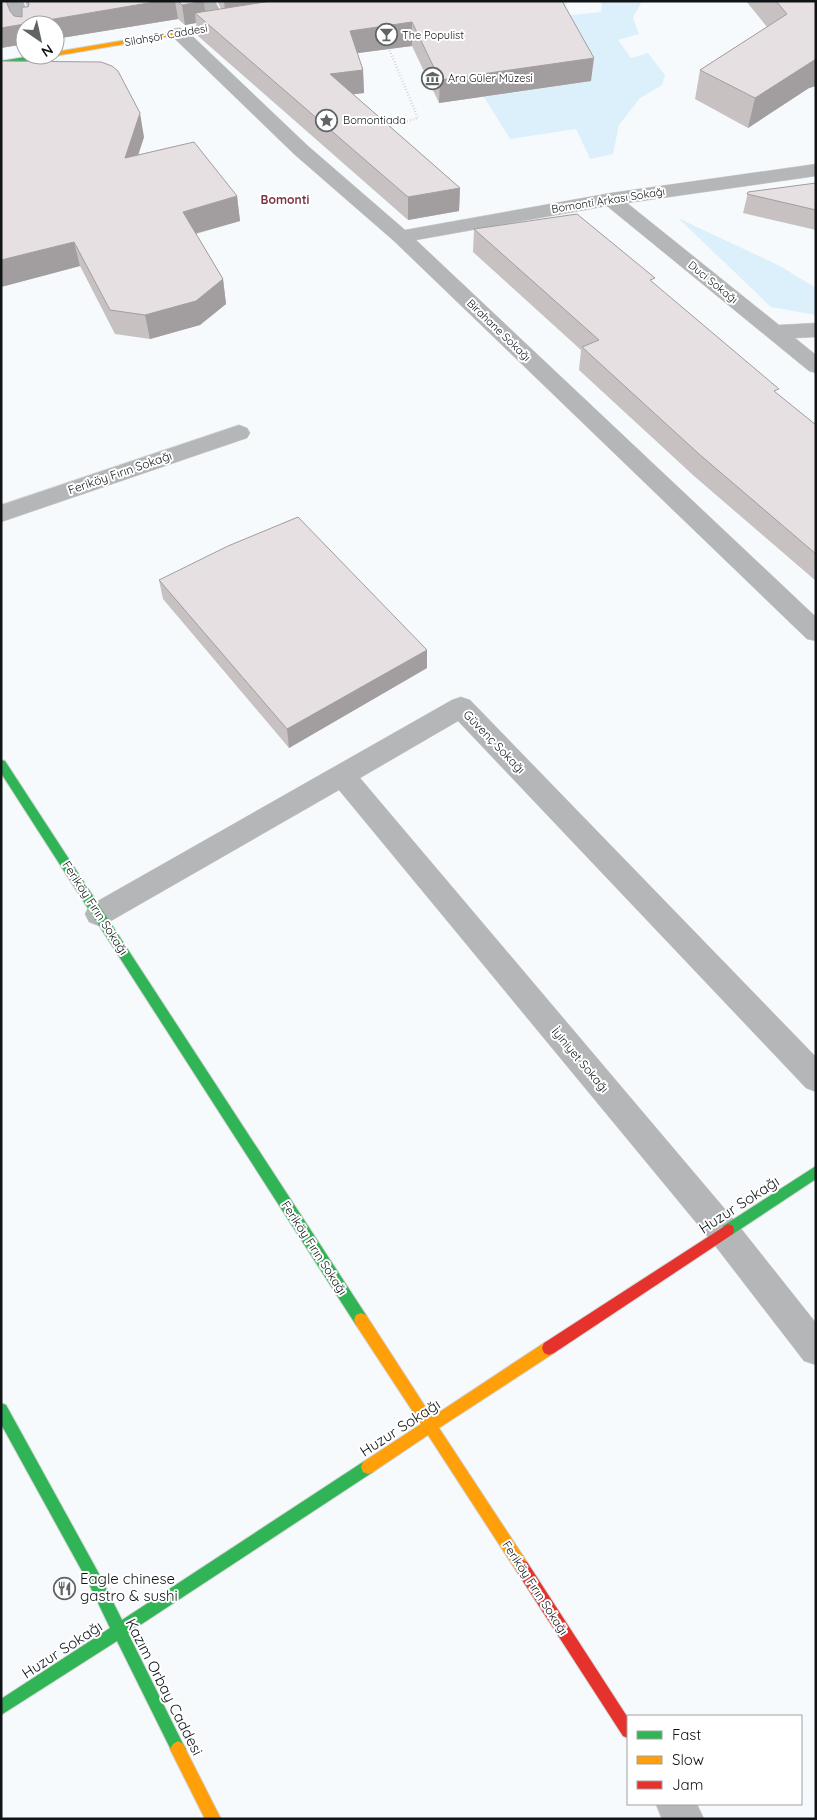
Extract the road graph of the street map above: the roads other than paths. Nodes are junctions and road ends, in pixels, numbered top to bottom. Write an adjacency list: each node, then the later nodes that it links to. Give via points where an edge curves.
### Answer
1 (14, 1): 3 (street)
2 (206, 1): 5 (street)
3 (19, 15)
4 (248, 21): 5 (street, Silahşör Caddesi)
5 (219, 26): 6 (street, Silahşör Caddesi)
6 (179, 33): 7 (street, Silahşör Caddesi); 12 (street, Birahane Sokağı, via 302,150)
7 (65, 52)
8 (15, 60): 9 (street)
9 (1, 63)
10 (816, 170): 11 (street, Bomonti Arkası Sokağı)
11 (611, 198): 12 (street, Bomonti Arkası Sokağı); 14 (street, Duci Sokağı)
12 (401, 237): 18 (street, Birahane Sokağı)
13 (816, 330): 14 (street)
14 (774, 332): 15 (street, Duci Sokağı)
15 (816, 366)
16 (239, 433): 17 (street, Feriköy Fırın Sokağı)
17 (1, 514)
18 (816, 632)
19 (1, 764): 21 (street, Feriköy Fırın Sokağı)
20 (341, 774): 21 (street, Güvenç Sokağı); 22 (street, Güvenç Sokağı, via 460,707); 24 (street, İyiniyet Sokağı)
21 (99, 914): 27 (street, Feriköy Fırın Sokağı)
22 (816, 1078)
23 (816, 1172): 24 (street, Huzur Sokağı)
24 (724, 1232): 25 (street, İyiniyet Sokağı); 27 (street, Huzur Sokağı)
25 (816, 1349)
26 (1, 1410): 28 (street, Kazım Orbay Caddesi, via 93,1577)
27 (430, 1426): 28 (street, Huzur Sokağı); 30 (street, Feriköy Fırın Sokağı)
28 (118, 1631): 29 (street, Huzur Sokağı); 32 (street, Kazım Orbay Caddesi)
29 (1, 1708)
30 (627, 1729)
31 (676, 1805): 33 (street)
32 (213, 1819)
33 (685, 1819)

